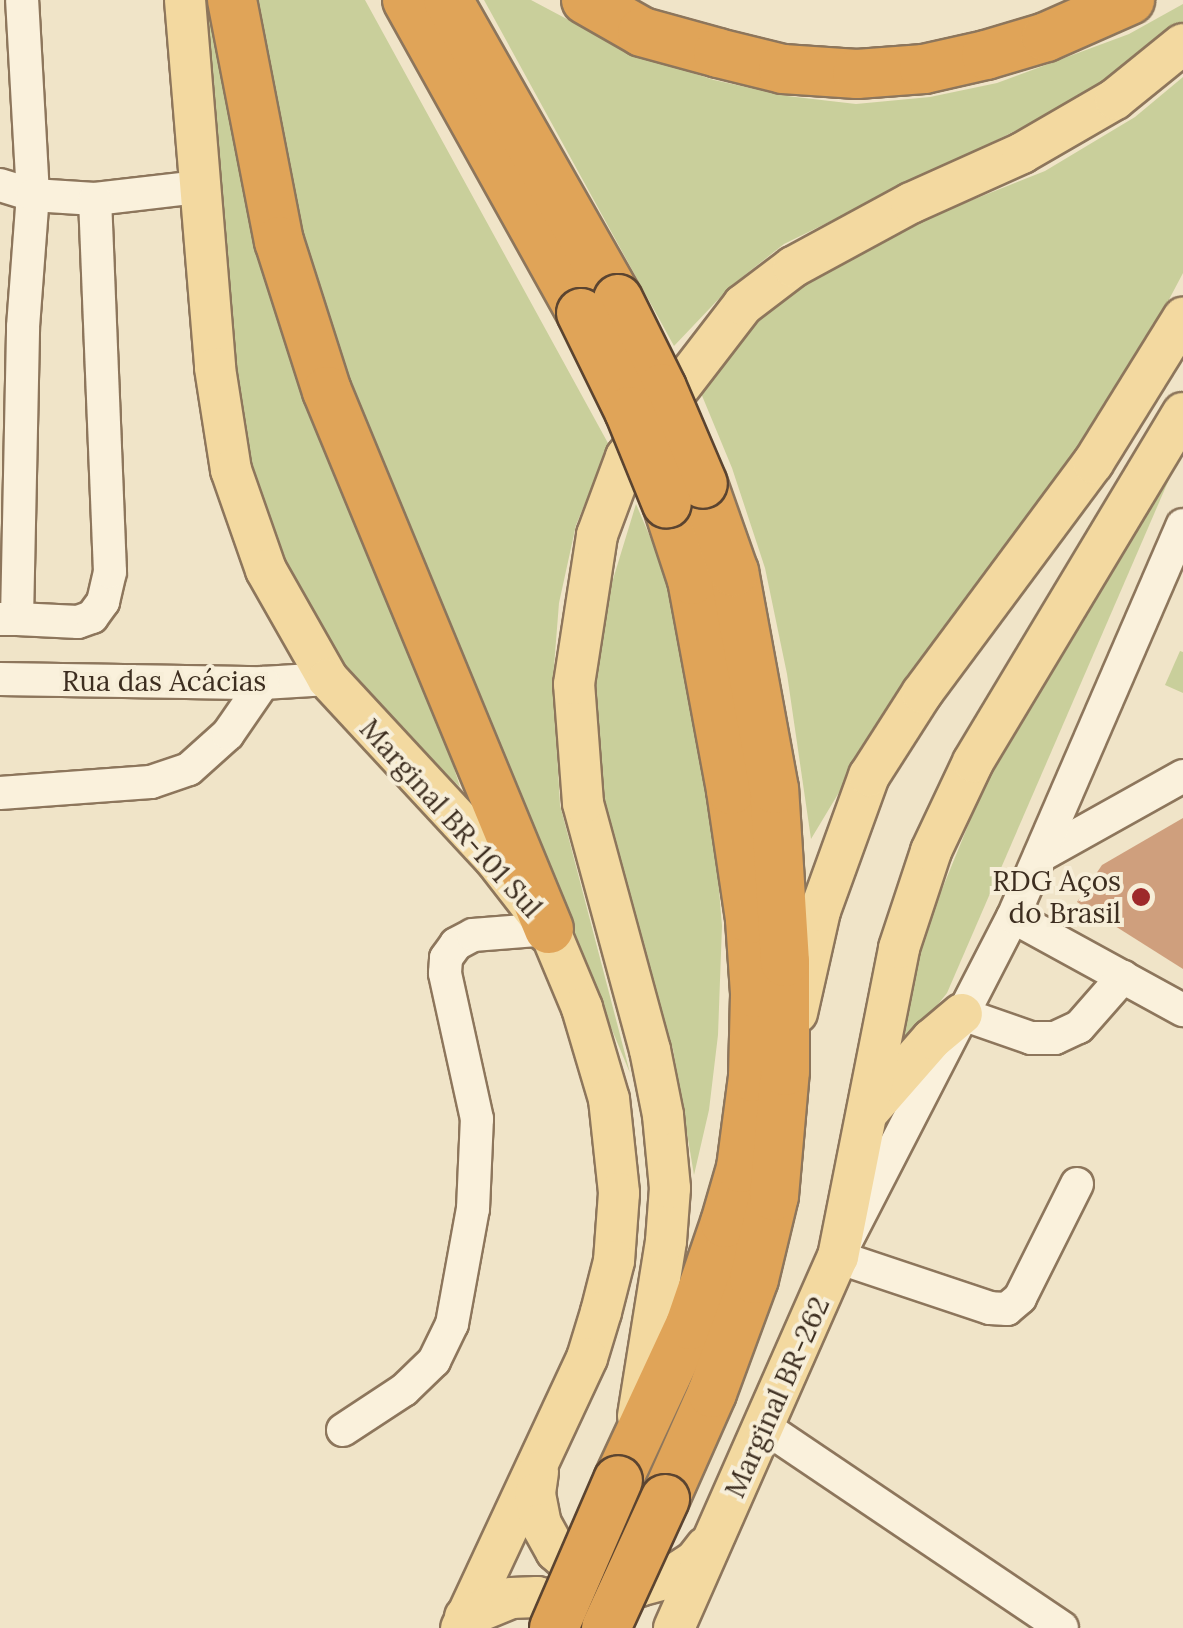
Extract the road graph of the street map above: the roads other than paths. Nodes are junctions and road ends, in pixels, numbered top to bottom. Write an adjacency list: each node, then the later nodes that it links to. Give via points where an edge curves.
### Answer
1 (22, 0): 11 (street)
2 (185, 0): 10 (main road, Marginal BR-101 Sul)
3 (232, 0): 26 (highway, via 279,241 326,391)
4 (407, 0): 13 (highway)
5 (448, 0): 13 (highway)
6 (586, 0): 7 (highway, via 642,32 718,53 783,69 856,74 986,55)
7 (1130, 0)
8 (1183, 44): 36 (main road, via 1115,99 1022,153 793,266 743,305 626,457 597,535 574,684 583,803 650,1050 670,1188)
9 (0, 185): 11 (street)
10 (199, 187): 12 (street); 20 (main road, Marginal BR-101 Sul, via 231,470 266,570)
11 (33, 195): 12 (street); 18 (street)
12 (96, 198): 18 (street, via 110,572 92,617)
13 (600, 306): 16 (highway, bridge, via 662,388)
14 (1183, 318): 30 (main road, via 1092,463 869,776 820,911)
15 (1183, 413): 31 (main road, Marginal BR-262, via 973,762 931,851 899,948)
16 (685, 494): 30 (highway, via 734,572 774,789); 36 (highway, via 692,580 750,919 753,1077 726,1222 690,1325)
17 (1183, 524): 24 (street)
18 (8, 619)
19 (0, 679): 21 (street, Rua das Acácias)
20 (328, 679): 21 (street, Rua das Acácias); 26 (main road, Marginal BR-101 Sul, via 494,858)
21 (263, 682): 23 (street, via 228,734 189,769 151,782)
22 (1182, 775): 24 (street)
23 (0, 793)
24 (1040, 856): 25 (street)
25 (1013, 917): 27 (street); 29 (street)
26 (549, 929): 35 (street, via 473,935 446,958 478,1119 472,1209 452,1324 434,1361); 37 (main road, Marginal BR-101 Sul, via 609,1099 619,1192 614,1261 601,1312)
27 (1123, 977): 28 (street); 29 (street, via 1080,1027 1054,1038 1031,1038)
28 (1183, 1010)
29 (962, 1014): 31 (main road); 33 (street)
30 (784, 1070): 41 (highway, bridge, via 774,1196 754,1279 712,1393)
31 (866, 1115): 33 (main road, Marginal BR-262)
32 (1076, 1184): 33 (street, via 1020,1298 1007,1308)
33 (838, 1256): 34 (main road, Marginal BR-262)
34 (766, 1428): 38 (main road, Marginal BR-262); 43 (street)
35 (344, 1430)
36 (626, 1460): 40 (highway, bridge)
37 (539, 1463): 38 (main road, via 535,1494 548,1538 580,1572 608,1584 639,1586 669,1578); 39 (main road, Marginal BR-101 Sul)
38 (714, 1537): 42 (main road, Marginal BR-262)
39 (463, 1622): 41 (main road, via 512,1598 537,1597 566,1604)
40 (554, 1628)
41 (604, 1628)
42 (674, 1628)
43 (1062, 1628)

